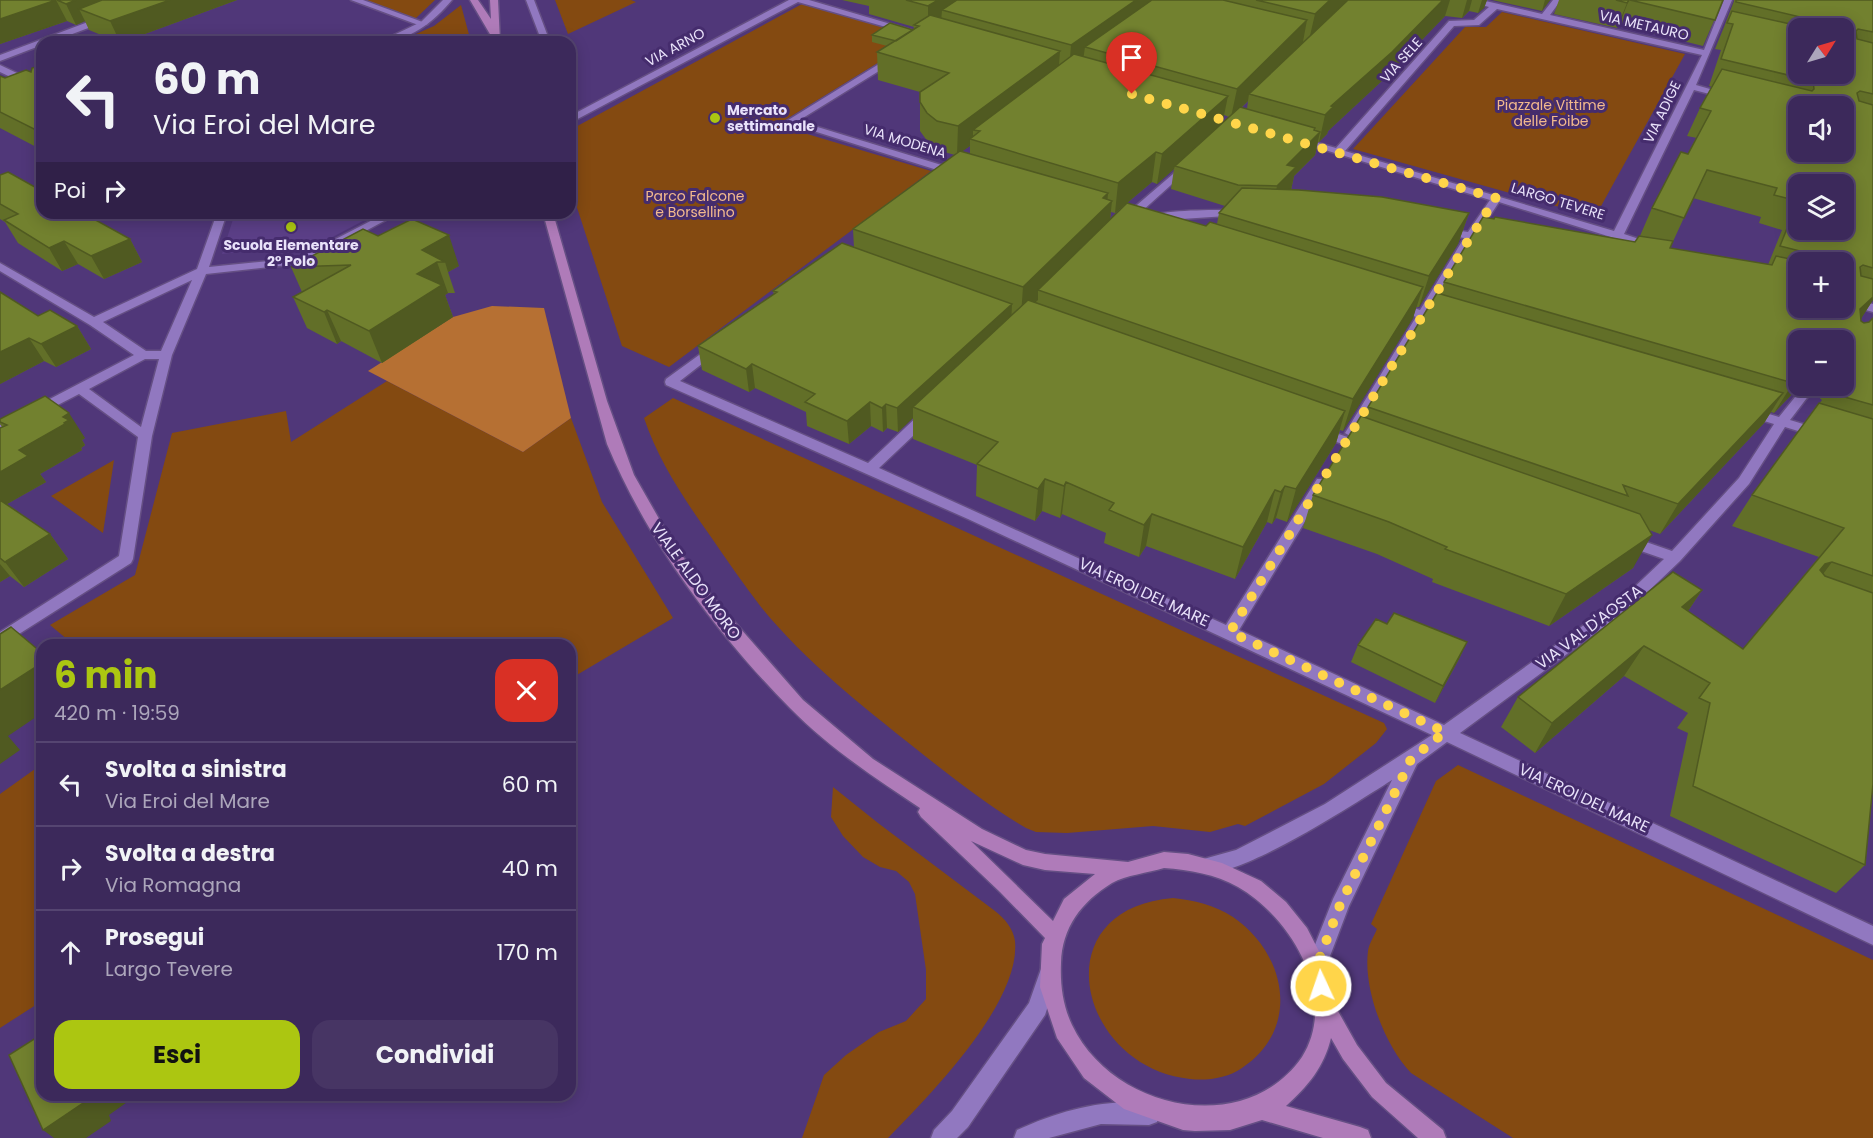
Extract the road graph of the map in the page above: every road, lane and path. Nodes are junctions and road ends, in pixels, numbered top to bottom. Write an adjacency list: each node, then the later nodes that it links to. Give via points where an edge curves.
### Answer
1 (355, 0): 14 (street)
2 (448, 0): 14 (street)
3 (474, 0): 18 (main road)
4 (494, 0): 19 (main road)
5 (530, 0): 20 (street)
6 (795, 0): 29 (street, VIA ARNO)
7 (800, 0): 15 (street)
8 (1470, 0): 11 (street, VIA METAURO)
9 (1557, 0): 13 (street)
10 (1728, 0): 22 (street, VIA ADIGE, via 1721,32)
11 (1495, 6): 13 (street, VIA METAURO); 31 (street, VIA SELE, via 1476,23 1452,23)
12 (115, 15): 16 (street)
13 (1544, 17): 22 (street, VIA METAURO)
14 (424, 24): 17 (street)
15 (920, 33)
16 (59, 36)
17 (397, 36)
18 (494, 36)
19 (497, 36)
20 (544, 36)
21 (36, 45): 24 (street)
22 (1707, 53): 27 (street, VIA ADIGE)
23 (901, 55): 34 (street, VIA MODENA, via 790,122)
24 (0, 58)
25 (0, 68): 26 (street)
26 (36, 86)
27 (1689, 86): 28 (street); 45 (street, VIA ADIGE)
28 (1744, 99)
29 (576, 117)
30 (1292, 139): 31 (street)
31 (1338, 152): 37 (street)
32 (1192, 161): 42 (street)
33 (957, 163): 34 (street)
34 (948, 170): 35 (street); 36 (street, VIA MODENA)
35 (939, 177)
36 (970, 177)
37 (1496, 198): 45 (street, LARGO TEVERE); 46 (street, LARGO TEVERE)
38 (1247, 213): 42 (street)
39 (220, 219): 50 (street)
40 (382, 219): 50 (street, via 302,261)
41 (550, 219): 79 (main road, VIALE ALDO MORO, via 614,444 664,541 738,639 797,705)
42 (1118, 223): 44 (street)
43 (1433, 230): 46 (street)
44 (1158, 232)
45 (1618, 235): 48 (street, LARGO TEVERE)
46 (1471, 236): 47 (street); 54 (street, LARGO TEVERE)
47 (1504, 241)
48 (1663, 250)
49 (0, 266): 55 (street)
50 (202, 271): 55 (street); 59 (street)
51 (1379, 301): 54 (street)
52 (1854, 303): 53 (street)
53 (1873, 308)
54 (1423, 315): 56 (street); 69 (street, LARGO TEVERE)
55 (94, 322): 58 (street)
56 (1456, 325)
57 (725, 340): 71 (street, VIA EROI DEL MARE, via 671,382)
58 (143, 355): 59 (street); 60 (street)
59 (166, 355): 67 (street)
60 (80, 389): 66 (street); 67 (street)
61 (1802, 396): 64 (street, VIA VAL D'AOSTA)
62 (939, 403): 71 (street)
63 (1737, 408): 64 (street)
64 (1782, 422): 68 (street); 74 (street, VIA VAL D'AOSTA, via 1744,481)
65 (1303, 425): 69 (street)
66 (0, 432)
67 (145, 436): 76 (street, via 126,559)
68 (1839, 439)
69 (1344, 446): 70 (street)
70 (1381, 453)
71 (871, 468): 75 (street, VIA EROI DEL MARE)
72 (1329, 472): 75 (street)
73 (1619, 537): 74 (street)
74 (1675, 557): 77 (street, VIA VAL D'AOSTA, via 1631,599)
75 (1230, 632): 77 (street, VIA EROI DEL MARE)
76 (0, 640)
77 (1445, 732): 78 (street, VIA VAL D'AOSTA); 82 (street, VIA EROI DEL MARE)
78 (1411, 759): 80 (street, VIA VAL D'AOSTA, via 1270,842 1240,857); 84 (street, VIA VAL D'AOSTA, via 1340,905)
79 (901, 787): 81 (main road, VIALE ALDO MORO, via 976,835 1023,857); 83 (main road, VIALE ALDO MORO)
80 (1207, 866): 81 (main road, VIALE ALDO MORO, via 1164,860); 84 (main road, VIALE ALDO MORO, via 1253,886 1273,902 1292,920)
81 (1123, 868): 83 (main road, VIALE ALDO MORO, via 1105,876 1074,901)
82 (1873, 933)
83 (1054, 935): 85 (main road, VIALE ALDO MORO)
84 (1317, 965): 86 (main road, VIALE ALDO MORO)
85 (1048, 976): 88 (main road, VIALE ALDO MORO, via 1054,1010 1070,1044 1094,1075 1126,1099); 89 (street, via 1038,1008 1021,1034)
86 (1325, 1008): 87 (main road, VIALE ALDO MORO, via 1322,1039 1310,1068 1290,1092); 92 (main road, VIALE ALDO MORO, via 1350,1052 1379,1090)
87 (1263, 1110): 88 (main road, VIALE ALDO MORO, via 1232,1120 1198,1122); 91 (main road)
88 (1163, 1116): 90 (street, via 1124,1111 1091,1114)
89 (942, 1138)
90 (1025, 1138)
91 (1360, 1138)
92 (1435, 1138)

